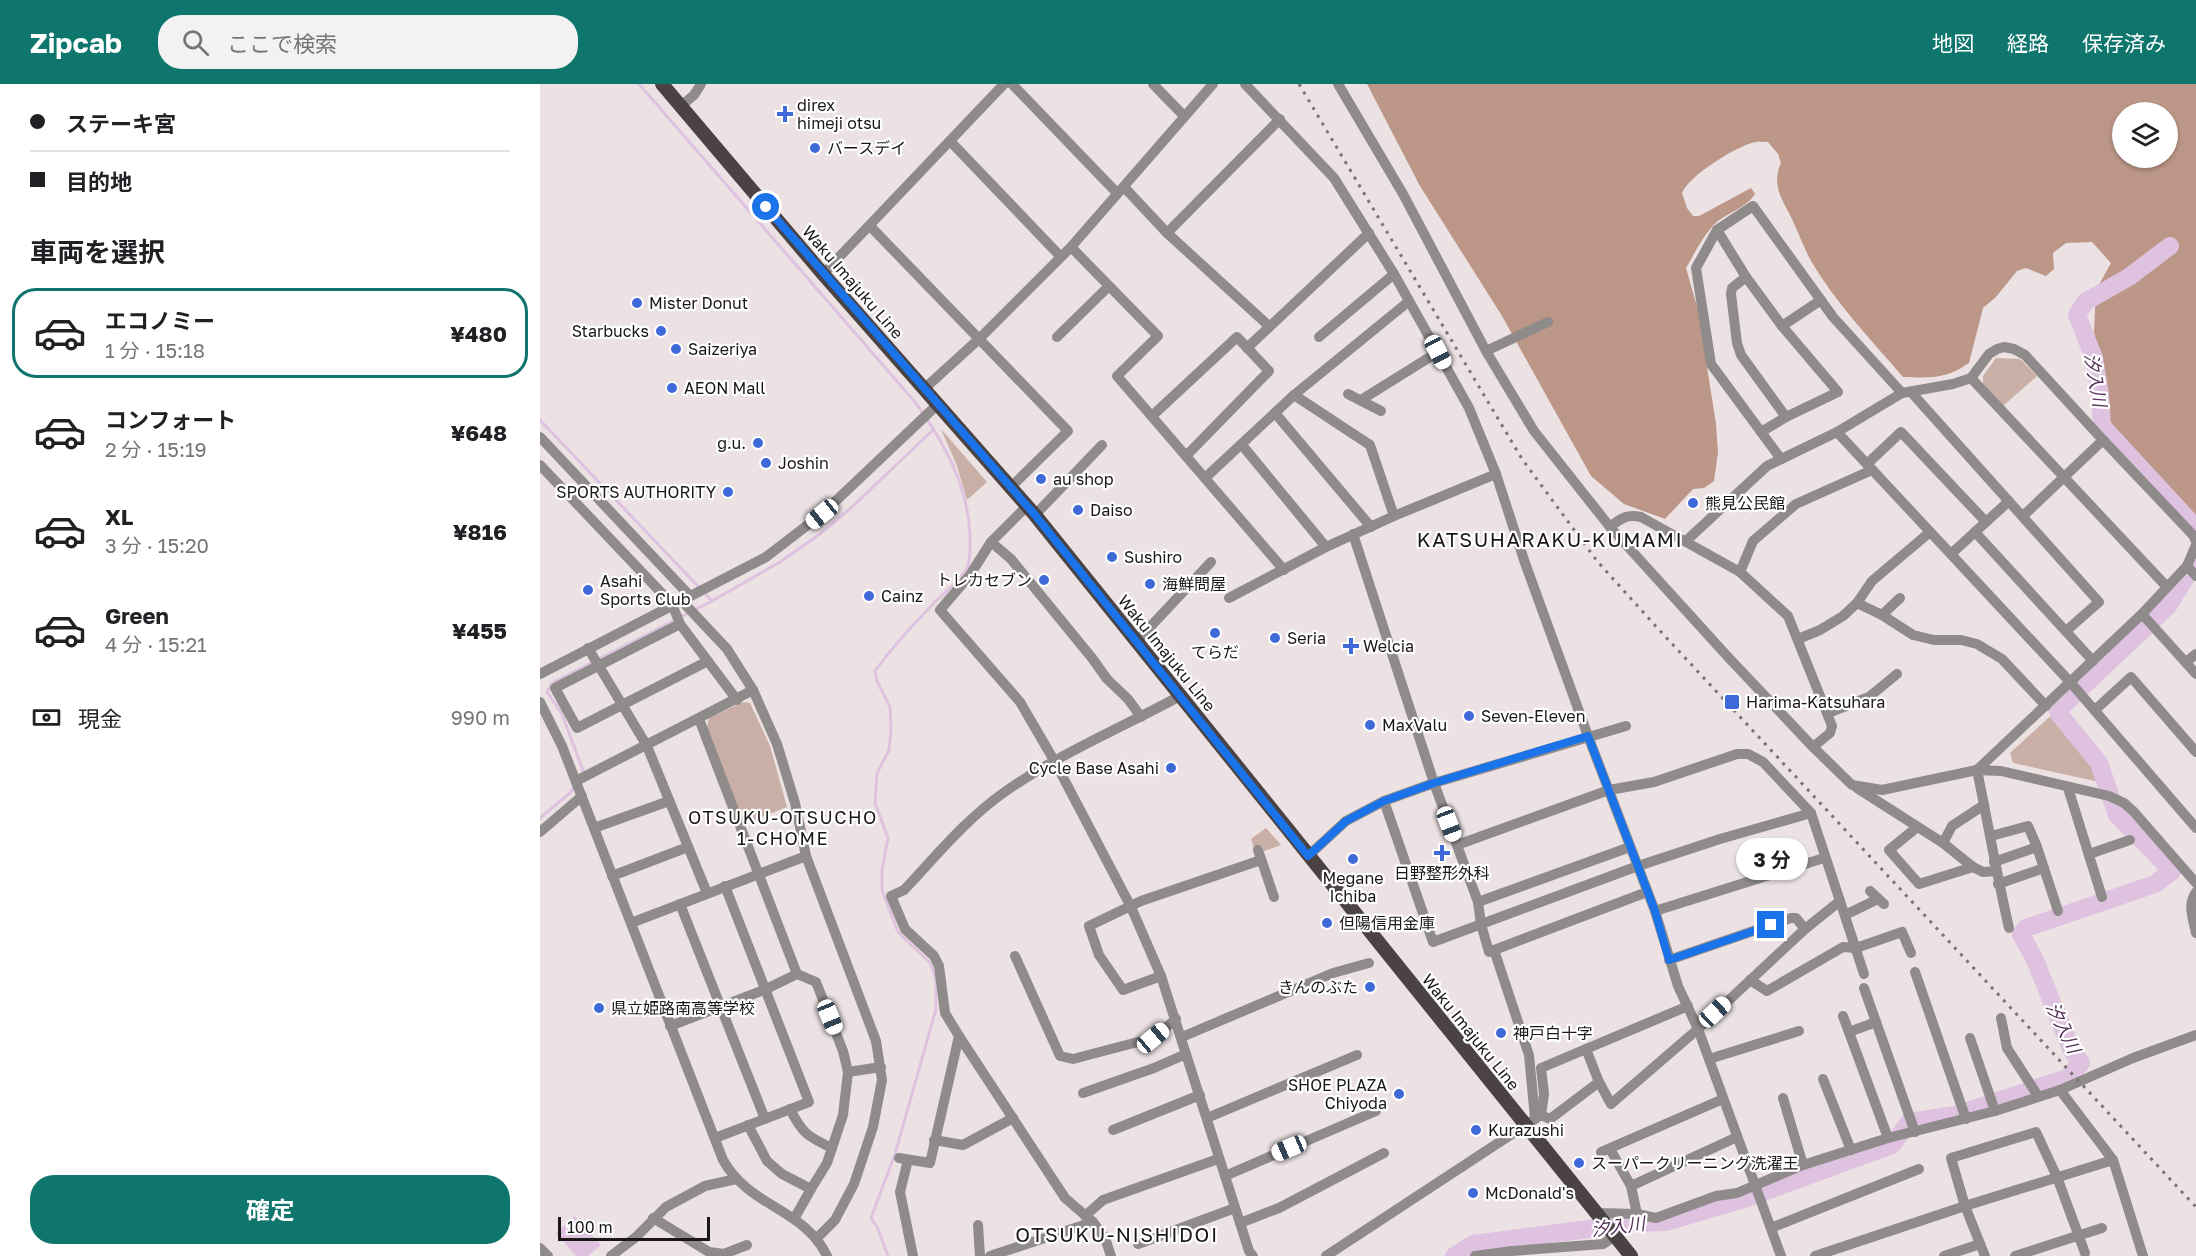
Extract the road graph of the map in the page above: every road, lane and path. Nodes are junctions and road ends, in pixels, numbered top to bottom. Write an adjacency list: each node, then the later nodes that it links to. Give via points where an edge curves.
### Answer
1 (662, 84): 8 (main road, Waku Imajuku Line)
2 (701, 84): 8 (street)
3 (1153, 84): 9 (street)
4 (1213, 84): 9 (street)
5 (1245, 84): 10 (street)
6 (1338, 84): 32 (street, via 1403,194)
7 (1005, 85): 11 (street); 12 (street)
8 (681, 106): 19 (main road, Waku Imajuku Line)
9 (1184, 116): 12 (street)
10 (1280, 119): 15 (street); 16 (street, via 1334,178)
11 (950, 141): 13 (street); 18 (street)
12 (1120, 190): 15 (street); 17 (street)
13 (870, 226): 19 (street); 30 (street)
14 (1717, 230): 21 (street); 23 (street, via 1753,206); 45 (street, via 1696,267 1711,364)
15 (1167, 233): 26 (street)
16 (1369, 233): 20 (street); 26 (street)
17 (1071, 247): 18 (street); 22 (street)
18 (1060, 256): 30 (street)
19 (823, 274): 35 (main road, Waku Imajuku Line)
20 (1394, 274): 24 (street); 29 (street)
21 (1746, 277): 27 (street); 44 (street, via 1732,288 1731,294 1737,343 1741,355)
22 (1108, 287): 28 (street); 43 (street, via 1158,336 1117,376)
23 (1821, 300): 27 (street); 36 (street)
24 (1408, 302): 33 (street); 38 (street)
25 (1548, 322): 32 (street)
26 (1269, 326): 31 (street)
27 (1782, 326): 44 (street, via 1838,392)
28 (1057, 337)
29 (1319, 337)
30 (980, 338): 35 (street); 58 (street, via 1068,431)
31 (1247, 348): 43 (street, via 1237,337); 51 (street, via 1269,371)
32 (1486, 351): 65 (street, via 1534,431)
33 (1438, 352): 39 (street); 55 (street, via 1469,408)
34 (1971, 378): 36 (street); 48 (street, via 1989,354 2004,347 2014,349 2025,355); 56 (street)
35 (924, 389): 40 (main road, Waku Imajuku Line)
36 (1906, 392): 46 (street); 59 (street)
37 (1348, 394): 39 (street)
38 (1294, 395): 42 (street); 61 (street, via 1370,445)
39 (1361, 400): 41 (street)
40 (937, 405): 58 (main road, Waku Imajuku Line); 82 (street, via 784,544)
41 (1381, 411)
42 (1275, 413): 50 (street); 64 (street)
43 (1152, 416): 51 (street)
44 (1786, 417): 45 (street)
45 (1761, 432): 52 (street)
46 (1837, 432): 52 (street); 54 (street)
47 (540, 437): 82 (street)
48 (2103, 440): 56 (street); 71 (street, via 2193,535)
49 (1101, 445): 60 (street)
50 (1242, 445): 57 (street); 72 (street)
51 (1186, 456): 57 (street)
52 (1781, 459): 70 (street, via 1767,466)
53 (540, 465): 82 (street)
54 (1870, 467): 63 (street, via 1901,432); 66 (street); 77 (street, via 1796,504 1753,541)
55 (1496, 474): 61 (street); 111 (street)
56 (2063, 477): 62 (street); 79 (street)
57 (1205, 478): 76 (street)
58 (1010, 488): 60 (main road, Waku Imajuku Line)
59 (2009, 501): 62 (street); 63 (street)
60 (1031, 511): 69 (street); 89 (main road, Waku Imajuku Line)
61 (1394, 516): 64 (street)
62 (2023, 516): 87 (street, via 2099,602)
63 (1986, 522): 67 (street)
64 (1371, 527): 68 (street)
65 (1610, 527): 70 (street, via 1631,514); 113 (street)
66 (1930, 532): 73 (street); 83 (street, via 1872,581)
67 (1975, 532): 73 (street); 87 (street)
68 (1353, 534): 72 (street); 118 (street)
69 (991, 542): 108 (street, via 1011,559); 115 (street, via 940,610 1020,702)
70 (1686, 542): 77 (street)
71 (2196, 543): 75 (street)
72 (1326, 547): 76 (street)
73 (1951, 554): 99 (street)
74 (1211, 562): 89 (street)
75 (2187, 566): 78 (street); 79 (street)
76 (1284, 570): 80 (street)
77 (1740, 572): 88 (street, via 1788,616)
78 (2196, 576)
79 (2167, 587): 84 (street)
80 (1229, 598)
81 (1900, 598): 85 (street)
82 (681, 600): 86 (street); 90 (street); 100 (street, via 727,650)
83 (1857, 603): 85 (street); 88 (street, via 1843,616)
84 (2142, 614): 93 (street); 94 (street)
85 (1882, 615): 105 (street, via 1913,635 1977,644 2002,659)
86 (680, 624): 92 (street); 95 (street)
87 (2067, 632): 93 (street)
88 (1798, 639): 107 (street)
89 (1136, 642): 101 (main road, Waku Imajuku Line)
90 (588, 648): 95 (street); 96 (street)
91 (2196, 654): 94 (street)
92 (708, 661): 102 (street); 104 (street)
93 (2093, 661): 99 (street)
94 (2186, 662): 98 (street)
95 (597, 666): 104 (street); 104 (street, via 555,687 577,728)
96 (540, 674)
97 (1897, 674): 107 (street, via 1869,696)
98 (2196, 674)
99 (2071, 683): 105 (street); 106 (street)
100 (753, 690): 102 (street); 139 (street, via 777,744)
101 (1180, 696): 108 (street); 140 (main road, Waku Imajuku Line)
102 (737, 700): 109 (street)
103 (540, 702): 117 (street)
104 (621, 705): 112 (street)
105 (2046, 706): 116 (street)
106 (2095, 710): 114 (street, via 2131,677); 129 (street)
107 (1828, 713): 113 (street, via 1830,734)
108 (1141, 717): 115 (street)
109 (699, 719): 112 (street); 146 (street)
110 (1626, 726): 111 (street)
111 (1588, 736): 118 (street); 121 (street)
112 (647, 746): 117 (street); 123 (street)
113 (1813, 747): 119 (street)
114 (2196, 752)
115 (1055, 762): 160 (street); 193 (street, via 1007,790 971,819 904,890 891,896 905,929 934,956 939,966 945,1013)
116 (1977, 770): 119 (street, via 1882,790); 120 (street, via 2001,771); 125 (street)
117 (576, 781): 122 (street)
118 (1434, 783): 124 (street); 134 (street)
119 (1852, 785): 128 (street)
120 (2068, 788): 138 (street); 148 (street, via 2124,803)
121 (1609, 790): 126 (street, via 1654,782 1737,754 1748,754 1763,762); 134 (street); 136 (street)
122 (582, 796): 127 (street); 130 (street)
123 (669, 801): 127 (street); 135 (street)
124 (1384, 801): 140 (street, via 1346,821); 165 (street, via 1433,942)
125 (1984, 805): 131 (street); 133 (street, via 1952,826)
126 (1811, 813): 141 (street); 142 (street)
127 (594, 828): 147 (street)
128 (1916, 828): 133 (street); 143 (street, via 1889,850 1919,884)
129 (2196, 828)
130 (540, 832)
131 (1991, 836): 137 (street, via 2028,826); 144 (street)
132 (2130, 840): 138 (street)
133 (1943, 843): 143 (street)
134 (1457, 845): 158 (street)
135 (688, 847): 147 (street); 153 (street)
136 (1630, 847): 142 (street); 158 (street)
137 (2037, 847): 144 (street); 145 (street)
138 (2089, 854): 155 (street)
139 (806, 856): 146 (street); 200 (street, via 876,1041)
140 (1308, 856): 217 (main road, Waku Imajuku Line)
141 (1824, 858): 157 (street); 161 (street)
142 (1638, 866): 151 (street); 165 (street)
143 (1973, 867): 144 (street, via 1983,872)
144 (1995, 867): 149 (street)
145 (2044, 868): 149 (street); 162 (street)
146 (758, 873): 150 (street); 176 (street)
147 (612, 876): 164 (street)
148 (2196, 883)
149 (1998, 884): 166 (street)
150 (725, 886): 153 (street); 181 (street)
151 (1647, 892): 161 (street); 170 (street)
152 (2196, 892): 168 (street, via 2191,909)
153 (707, 893): 159 (street)
154 (1274, 897): 160 (street, via 1260,855)
155 (2102, 897)
156 (1877, 898): 163 (street)
157 (1840, 901): 163 (street); 167 (street)
158 (1478, 902): 165 (street)
159 (680, 904): 164 (street); 183 (street)
160 (1131, 907): 178 (street); 178 (street, via 1089,926 1099,955 1123,990)
161 (1655, 911): 173 (street)
162 (2058, 911)
163 (1845, 915): 169 (street)
164 (631, 923): 188 (street)
165 (1481, 924): 170 (street, via 1489,952)
166 (2009, 928)
167 (1805, 929): 173 (street, via 1796,918 1791,918); 179 (street)
168 (2196, 933)
169 (1856, 948): 171 (street, via 1902,932); 177 (street); 179 (street, via 1843,947 1767,991)
170 (1494, 950): 217 (street, via 1529,1055)
171 (1911, 952)
172 (1015, 956): 186 (street, via 1060,1056 1073,1059 1153,1038)
173 (1669, 960): 182 (street)
174 (1368, 963): 194 (street, via 1334,973)
175 (1915, 972): 213 (street)
176 (797, 974): 181 (street); 201 (street, via 816,982)
177 (1864, 974)
178 (1161, 976): 186 (street)
179 (1750, 980): 189 (street)
180 (1864, 988): 187 (street)
181 (764, 990): 183 (street); 210 (street, via 809,1102)
182 (1688, 1006): 189 (street); 196 (street)
183 (720, 1007): 188 (street); 216 (street)
184 (1843, 1016): 191 (street)
185 (2001, 1018): 207 (street, via 2007,1048)
186 (1176, 1019): 194 (street)
187 (1876, 1022): 191 (street); 220 (street, via 1912,1120)
188 (670, 1026): 222 (street)
189 (1698, 1029): 199 (street); 203 (street, via 1611,1104)
190 (1799, 1030): 199 (street)
191 (1849, 1032): 223 (street)
192 (2196, 1035): 204 (street)
193 (959, 1036): 214 (street); 224 (street)
194 (1182, 1037): 197 (street)
195 (1970, 1038): 212 (street)
196 (1586, 1049): 203 (street); 217 (street, via 1541,1068 1544,1094)
197 (1186, 1054): 205 (street); 206 (street)
198 (1357, 1055): 215 (street)
199 (1708, 1059): 209 (street)
200 (881, 1066): 201 (street); 251 (street, via 873,1127 854,1184 836,1220)
201 (848, 1072): 225 (street, via 843,1115)
202 (1823, 1079): 226 (street)
203 (1599, 1082): 217 (street, via 1550,1119)
204 (2060, 1090): 207 (street); 229 (street)
205 (1083, 1093)
206 (1200, 1095): 215 (street); 219 (street)
207 (2038, 1096): 212 (street)
208 (1783, 1098): 230 (street)
209 (1723, 1099): 221 (street); 235 (street, via 1606,1150)
210 (790, 1109): 216 (street); 225 (street, via 811,1139)
211 (1376, 1111): 232 (street)
212 (1995, 1111): 213 (street)
213 (1965, 1115): 220 (street)
214 (1013, 1118): 224 (street, via 963,1145); 244 (street, via 1065,1198)
215 (1207, 1118): 228 (street)
216 (765, 1119): 218 (street)
217 (1534, 1119): 241 (main road, Waku Imajuku Line); 266 (street)
218 (748, 1125): 222 (street); 237 (street, via 768,1161 782,1174)
219 (1113, 1130)
220 (1910, 1133): 223 (street)
221 (1737, 1137): 235 (street); 236 (street)
222 (715, 1138): 234 (street)
223 (1888, 1138): 226 (street)
224 (934, 1140): 262 (street, via 930,1163 904,1159 900,1192)
225 (832, 1148): 237 (street)
226 (1851, 1150): 230 (street)
227 (1384, 1153): 245 (street, via 1279,1208)
228 (1218, 1159): 232 (street); 244 (street, via 1103,1200)
229 (2113, 1160): 233 (street); 274 (street)
230 (1803, 1165): 236 (street)
231 (1919, 1168): 247 (street)
232 (1225, 1176): 239 (street)
233 (2057, 1178): 238 (street); 238 (street, via 2036,1132 1951,1158); 249 (street)
234 (736, 1179): 242 (street, via 705,1186); 243 (street, via 753,1195)
235 (1631, 1186): 240 (street)
236 (1755, 1186): 240 (street, via 1656,1218); 247 (street)
237 (811, 1189): 243 (street)
238 (1965, 1206): 253 (street); 270 (street)
239 (1235, 1208): 245 (street); 252 (street)
240 (1637, 1214): 241 (street)
241 (1599, 1216): 250 (main road, Waku Imajuku Line)
242 (653, 1218): 254 (street, via 710,1252 724,1254); 260 (street)
243 (794, 1219): 251 (street)
244 (1089, 1219): 264 (street); 265 (street, via 1105,1238)
245 (1240, 1223): 258 (street)
246 (978, 1225): 263 (street)
247 (1771, 1228): 269 (street)
248 (2102, 1228): 249 (street)
249 (2078, 1235): 257 (street); 273 (street)
250 (1615, 1236): 256 (street, via 1604,1244); 268 (main road, Waku Imajuku Line)
251 (817, 1238): 261 (street)
252 (1138, 1244)
253 (1980, 1244): 271 (street); 272 (street)
254 (747, 1245)
255 (540, 1248): 259 (street)
256 (1513, 1253): 267 (street)
257 (2085, 1253)
258 (1247, 1254)
259 (548, 1256)
260 (611, 1256)
261 (827, 1256)
262 (913, 1256)
263 (980, 1256)
264 (990, 1256)
265 (1111, 1256)
266 (1326, 1256)
267 (1475, 1256)
268 (1631, 1256)
269 (1781, 1256)
270 (1815, 1256)
271 (1944, 1256)
272 (1985, 1256)
273 (2015, 1256)
274 (2143, 1256)

